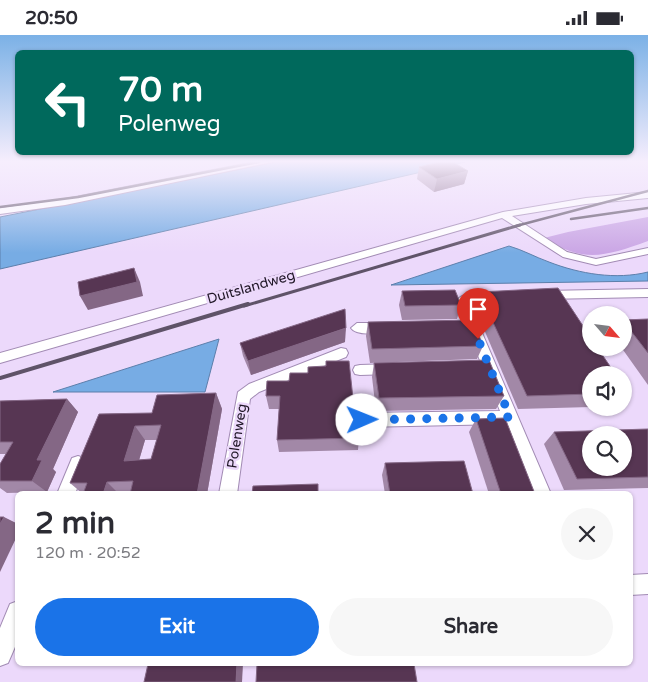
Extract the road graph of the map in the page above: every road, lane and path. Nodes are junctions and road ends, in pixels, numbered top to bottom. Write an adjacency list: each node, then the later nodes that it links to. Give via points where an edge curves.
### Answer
1 (116, 192): 3 (street)
2 (648, 195): 4 (street, Duitslandweg, via 586,201)
3 (0, 211)
4 (503, 215): 5 (street, via 563,255 596,262); 12 (street, Duitslandweg)
5 (648, 251)
6 (648, 293): 7 (street)
7 (535, 295)
8 (462, 301): 13 (street, via 467,325)
9 (396, 327): 10 (street)
10 (357, 328)
11 (341, 353): 21 (street, Polenweg, via 254,388 243,396)
12 (0, 359)
13 (489, 366): 14 (street); 17 (street)
14 (469, 367)
15 (410, 369): 16 (street)
16 (360, 370)
17 (510, 417): 18 (street); 22 (street)
18 (362, 420)
19 (78, 464): 20 (street)
20 (67, 491)
21 (228, 491)
22 (541, 491)
23 (648, 584): 24 (street)
24 (633, 585)
25 (15, 619): 26 (street)
26 (0, 655)

